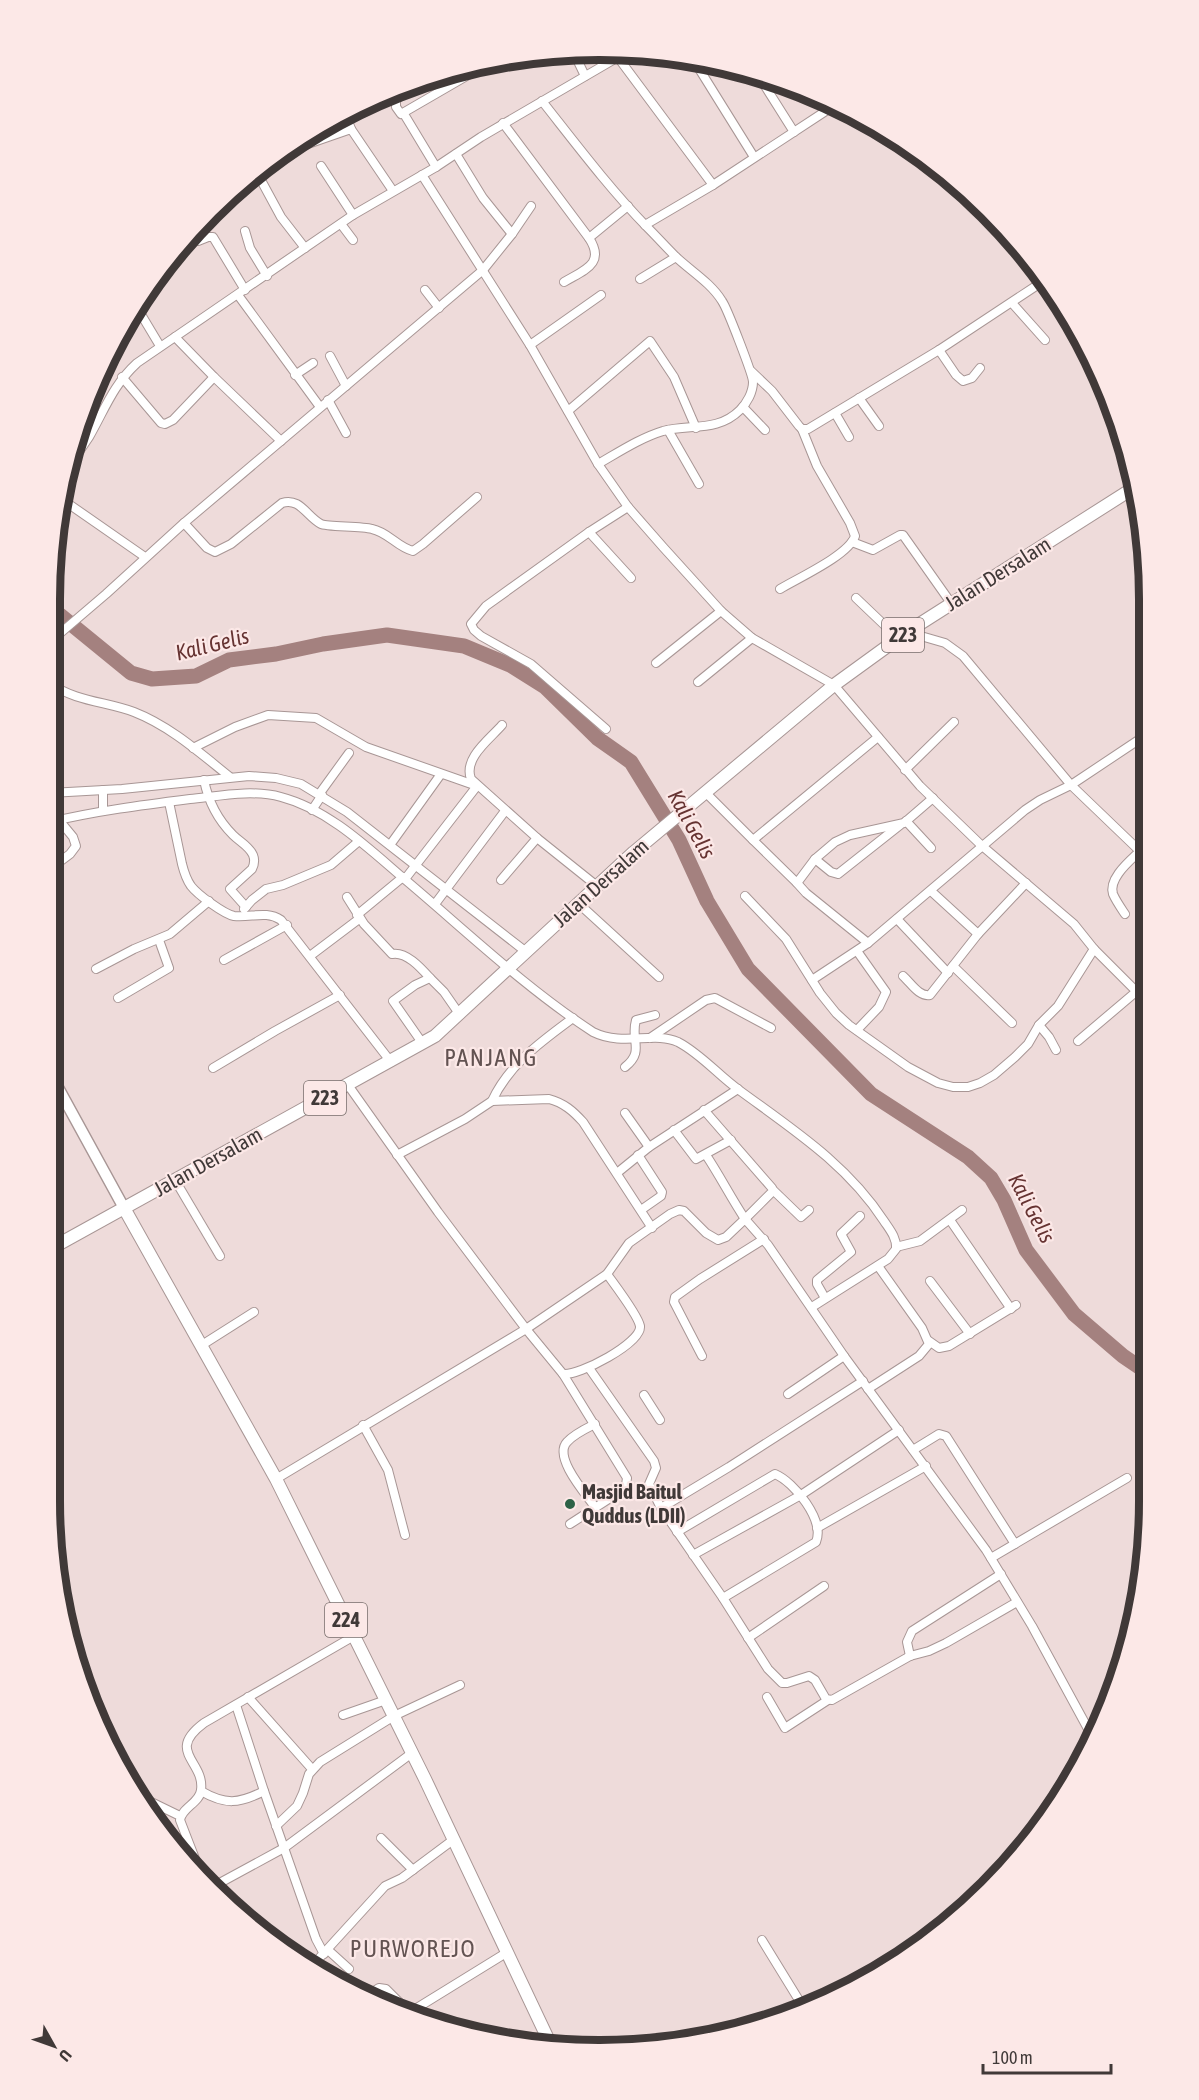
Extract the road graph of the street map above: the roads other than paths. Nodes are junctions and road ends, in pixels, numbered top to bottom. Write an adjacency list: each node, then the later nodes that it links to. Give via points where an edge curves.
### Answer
1 (608, 60): 6 (street)
2 (578, 61): 6 (street)
3 (620, 61): 23 (street)
4 (699, 69): 18 (street)
5 (467, 76): 11 (street)
6 (585, 76): 9 (street)
7 (765, 86): 15 (street)
8 (396, 100): 11 (street)
9 (542, 101): 13 (street); 26 (street)
10 (826, 110): 15 (street)
11 (404, 114): 20 (street)
12 (349, 122): 14 (street)
13 (503, 123): 17 (street); 32 (street)
14 (351, 129): 16 (street); 24 (street)
15 (794, 132): 18 (street)
16 (315, 142)
17 (456, 154): 20 (street); 31 (street, via 483,198)
18 (754, 157): 23 (street)
19 (321, 166): 27 (street)
20 (436, 167): 21 (street)
21 (422, 175): 24 (street); 37 (street)
22 (261, 180): 35 (street, via 281,217)
23 (713, 185): 29 (street)
24 (393, 191): 27 (street)
25 (531, 206): 31 (street)
26 (628, 206): 29 (street); 32 (street)
27 (353, 215): 28 (street)
28 (341, 224): 33 (street); 35 (street)
29 (645, 225): 36 (street)
30 (244, 231): 38 (street)
31 (512, 234): 37 (street)
32 (590, 238): 40 (street, via 597,252 594,261)
33 (353, 240)
34 (198, 241): 43 (street, via 214,239)
35 (305, 248): 38 (street)
36 (676, 257): 39 (street); 56 (street, via 723,301)
37 (483, 270): 46 (street); 50 (street)
38 (267, 276): 43 (street)
39 (640, 279)
40 (564, 282)
41 (1038, 285): 45 (street)
42 (425, 290): 46 (street)
43 (241, 292): 48 (street); 57 (street)
44 (601, 295): 50 (street)
45 (1012, 303): 49 (street); 52 (street)
46 (439, 308): 60 (street)
47 (141, 315): 51 (street)
48 (175, 337): 51 (street); 59 (street)
49 (1045, 340)
50 (530, 345): 65 (street)
51 (160, 346): 58 (street)
52 (939, 350): 55 (street, via 963,381 972,378); 61 (street)
53 (330, 356): 60 (street)
54 (313, 363): 57 (street)
55 (980, 368)
56 (751, 371): 64 (street, via 752,390); 69 (street)
57 (295, 375): 63 (street)
58 (122, 377): 59 (street, via 165,424); 75 (street)
59 (214, 377): 74 (street)
60 (346, 386): 62 (street)
61 (859, 398): 66 (street); 67 (street)
62 (328, 400): 63 (street); 72 (street)
63 (320, 407): 74 (street)
64 (743, 407): 68 (street, via 717,425); 71 (street)
65 (568, 411): 68 (street, via 650,341 674,376); 76 (street)
66 (835, 413): 69 (street); 73 (street)
67 (879, 426)
68 (696, 428): 70 (street)
69 (802, 429): 84 (street, via 853,530)
70 (668, 430): 76 (street, via 638,441); 77 (street)
71 (765, 430)
72 (346, 433)
73 (849, 437)
74 (281, 441): 82 (street)
75 (83, 446)
76 (598, 464): 81 (street)
77 (699, 484)
78 (1129, 492): 89 (main road, Jalan Dersalam / 223)
79 (477, 496): 82 (street, via 413,551 372,529 323,525 289,501 215,552 207,549)
80 (69, 504): 85 (street)
81 (628, 507): 83 (street); 90 (street)
82 (184, 523): 85 (street)
83 (589, 532): 86 (street); 100 (street, via 486,606 471,624 481,636 531,664)
84 (852, 542): 87 (street); 89 (street, via 873,550 903,535)
85 (145, 557): 91 (street)
86 (631, 578)
87 (780, 589)
88 (856, 598): 92 (street)
89 (951, 603): 92 (main road, Jalan Dersalam / 223)
90 (721, 611): 93 (street); 94 (street)
91 (60, 634)
92 (903, 635): 96 (main road, Jalan Dersalam / 223); 109 (street, via 945,643 963,656)
93 (752, 638): 95 (street); 96 (street)
94 (656, 663)
95 (698, 682)
96 (834, 685): 101 (street); 112 (main road, Jalan Dersalam / 223)
97 (60, 688): 103 (street, via 140,715)
98 (954, 722): 105 (street)
99 (502, 725): 110 (street, via 471,761 469,776)
100 (606, 729)
101 (878, 737): 105 (street); 125 (street)
102 (1139, 740): 109 (street)
103 (193, 748): 106 (street, via 268,715 316,718 366,747); 107 (street)
104 (349, 753): 114 (street)
105 (905, 770): 116 (street)
106 (441, 774): 110 (street); 127 (street)
107 (230, 777): 108 (street); 114 (street, via 276,778 302,784)
108 (204, 781): 113 (street); 115 (street)
109 (1071, 785): 128 (street, via 1032,805); 130 (street)
110 (477, 786): 120 (street); 134 (street)
111 (60, 793): 113 (street)
112 (706, 793): 125 (street); 139 (main road, Jalan Dersalam / 223)
113 (103, 794): 119 (street)
114 (321, 794): 118 (street); 127 (street)
115 (207, 796): 117 (street); 118 (street, via 267,795); 147 (street, via 227,828 253,855 252,869 230,890)
116 (933, 798): 122 (street); 128 (street)
117 (169, 802): 119 (street); 144 (street, via 184,874 195,891)
118 (312, 810): 126 (street)
119 (103, 811): 121 (street)
120 (505, 811): 124 (street); 140 (street)
121 (60, 820)
122 (905, 822): 129 (street); 132 (street, via 850,835); 132 (street, via 840,874)
123 (60, 825): 133 (street, via 73,837 76,846)
124 (537, 838): 136 (street); 139 (street)
125 (753, 840): 137 (street)
126 (359, 841): 135 (street); 147 (street, via 326,868 266,889)
127 (390, 845): 134 (street)
128 (981, 846): 138 (street); 141 (street)
129 (930, 848)
130 (1139, 850)
131 (1139, 857): 148 (street, via 1121,871 1112,888)
132 (815, 859): 137 (street)
133 (60, 861)
134 (416, 865): 135 (street); 140 (street)
135 (404, 878): 145 (street); 150 (street)
136 (501, 880)
137 (797, 883): 155 (street)
138 (1026, 883): 153 (street); 156 (street, via 1074,924)
139 (597, 886): 146 (main road, Jalan Dersalam / 223)
140 (445, 890): 145 (street); 158 (street)
141 (931, 891): 151 (street); 153 (street)
142 (745, 896): 167 (street, via 786,939)
143 (347, 897): 150 (street)
144 (208, 901): 149 (street); 154 (street)
145 (436, 902): 161 (street)
146 (578, 903): 158 (main road, Jalan Dersalam / 223); 165 (street)
147 (246, 907): 149 (street)
148 (1125, 914)
149 (238, 916): 152 (street, via 270,915)
150 (358, 917): 159 (street); 166 (street, via 392,954 405,957)
151 (897, 919): 155 (street); 163 (street)
152 (287, 925): 159 (street); 160 (street)
153 (978, 934): 163 (street)
154 (159, 940): 162 (street); 170 (street, via 169,968)
155 (867, 943): 157 (street)
156 (1094, 949): 168 (street); 175 (street, via 1058,1006)
157 (857, 951): 167 (street); 177 (street, via 886,992 879,1007)
158 (524, 953): 161 (main road, Jalan Dersalam / 223)
159 (310, 956): 169 (street)
160 (224, 960)
161 (509, 967): 171 (main road, Jalan Dersalam / 223); 173 (street)
162 (96, 969)
163 (950, 970): 164 (street, via 928,996); 174 (street)
164 (903, 976)
165 (659, 977)
166 (430, 978): 171 (street); 181 (street, via 393,1001)
167 (812, 980): 177 (street, via 836,1013)
168 (1137, 992): 180 (street)
169 (340, 995): 183 (street); 185 (street)
170 (118, 998)
171 (460, 1015): 181 (main road, Jalan Dersalam / 223)
172 (655, 1015): 178 (street, via 636,1020)
173 (573, 1018): 178 (street, via 607,1038); 189 (street, via 526,1055 507,1075)
174 (1012, 1023)
175 (1039, 1025): 177 (street, via 1028,1044 1008,1064 994,1076 968,1087 953,1087 924,1076); 182 (street)
176 (771, 1029): 179 (street, via 715,998 706,1000)
177 (856, 1030)
178 (634, 1039): 179 (street); 184 (street, via 636,1056)
179 (649, 1039): 187 (street, via 679,1043)
180 (1078, 1041)
181 (423, 1044): 183 (main road, Jalan Dersalam / 223)
182 (1056, 1050)
183 (391, 1062): 186 (main road, Jalan Dersalam / 223)
184 (625, 1067)
185 (213, 1068)
186 (348, 1085): 195 (street); 199 (main road, Jalan Dersalam / 223)
187 (738, 1089): 190 (street); 211 (street, via 781,1119 858,1185 882,1217)
188 (60, 1091): 201 (main road)
189 (492, 1101): 195 (street); 198 (street, via 549,1099 565,1105 583,1122)
190 (704, 1110): 192 (street); 193 (street)
191 (625, 1113): 194 (street)
192 (674, 1130): 194 (street); 197 (street, via 696,1159)
193 (731, 1140): 197 (street); 200 (street)
194 (649, 1147): 196 (street)
195 (397, 1155): 219 (street)
196 (638, 1155): 198 (street); 202 (street, via 662,1192)
197 (706, 1155): 206 (street)
198 (617, 1173): 202 (street)
199 (175, 1180): 201 (main road, Jalan Dersalam / 223); 212 (street)
200 (773, 1190): 203 (street, via 801,1217); 206 (street)
201 (124, 1208): 210 (main road, Jalan Dersalam); 222 (main road, 224)
202 (641, 1210): 208 (street)
203 (809, 1210)
204 (962, 1210): 207 (street)
205 (860, 1216): 216 (street, via 841,1234 852,1252 817,1280)
206 (745, 1219): 208 (street, via 718,1240 682,1210); 209 (street)
207 (950, 1220): 211 (street, via 915,1243); 220 (street, via 1013,1307)
208 (652, 1228): 214 (street, via 626,1246)
209 (764, 1239): 217 (street); 223 (street, via 675,1297)
210 (60, 1243)
211 (896, 1247): 213 (street, via 892,1256)
212 (220, 1256)
213 (878, 1266): 216 (street); 221 (street)
214 (607, 1274): 219 (street); 225 (street, via 638,1321 639,1330 635,1337)
215 (930, 1281): 220 (street)
216 (825, 1298): 217 (street)
217 (812, 1307): 224 (street)
218 (254, 1312): 222 (street)
219 (526, 1329): 226 (street); 233 (street)
220 (970, 1334): 221 (street, via 943,1348)
221 (929, 1341): 228 (street, via 919,1356)
222 (202, 1345): 238 (main road, 224)
223 (702, 1356)
224 (844, 1356): 227 (street); 229 (street)
225 (589, 1368): 226 (street); 241 (street, via 654,1461 656,1468 650,1484)
226 (563, 1374): 232 (street)
227 (863, 1381): 228 (street); 241 (street)
228 (868, 1389): 234 (street)
229 (788, 1394)
230 (644, 1395): 231 (street)
231 (660, 1419)
232 (595, 1424): 240 (street, via 627,1478 621,1491); 240 (street, via 566,1443 562,1452 565,1463)
233 (363, 1425): 238 (street); 245 (street, via 388,1470)
234 (899, 1430): 235 (street); 239 (street)
235 (913, 1450): 236 (street); 246 (street, via 939,1434 946,1436)
236 (926, 1466): 243 (street); 248 (street)
237 (1127, 1478): 246 (street)
238 (276, 1479): 253 (main road, 224)
239 (801, 1495): 243 (street); 244 (street, via 775,1474); 247 (street)
240 (595, 1507): 242 (street)
241 (661, 1508): 244 (street)
242 (570, 1524)
243 (817, 1528): 251 (street, via 818,1539 814,1544)
244 (677, 1532): 247 (street)
245 (405, 1535)
246 (1015, 1544): 248 (street)
247 (693, 1555): 251 (street)
248 (991, 1558): 249 (street)
249 (1001, 1574): 252 (street); 255 (street, via 913,1630 907,1640)
250 (824, 1586): 254 (street)
251 (723, 1598): 254 (street)
252 (1017, 1602): 255 (street, via 935,1649); 264 (street)
253 (354, 1636): 258 (street); 259 (main road, 224)
254 (748, 1638): 260 (street, via 779,1681 785,1684 811,1677)
255 (910, 1656): 260 (street)
256 (460, 1685): 263 (street)
257 (767, 1697): 260 (street, via 785,1728)
258 (248, 1698): 261 (street); 266 (street)
259 (386, 1700): 262 (street); 263 (main road, 224)
260 (828, 1700)
261 (236, 1705): 267 (street, via 204,1723 188,1738 187,1748); 268 (street)
262 (343, 1715)
263 (394, 1716): 265 (main road, 224); 266 (street)
264 (1088, 1729)
265 (412, 1753): 273 (main road, 224); 274 (street)
266 (312, 1769): 271 (street, via 299,1803)
267 (201, 1791): 268 (street, via 225,1802 242,1801); 270 (street)
268 (264, 1791): 271 (street)
269 (153, 1803): 270 (street)
270 (180, 1816): 275 (street)
271 (276, 1826): 274 (street)
272 (381, 1838): 276 (street)
273 (453, 1840): 276 (street); 280 (main road, 224)
274 (284, 1848): 277 (street); 279 (street, via 316,1939)
275 (194, 1856)
276 (413, 1870): 279 (street, via 385,1886)
277 (219, 1883)
278 (762, 1940): 285 (street)
279 (326, 1952): 281 (street); 282 (street)
280 (506, 1953): 286 (street); 287 (main road, 224)
281 (318, 1960)
282 (349, 1970)
283 (375, 1991): 284 (street, via 386,1989)
284 (398, 2001)
285 (800, 2001)
286 (417, 2008)
287 (547, 2037)

